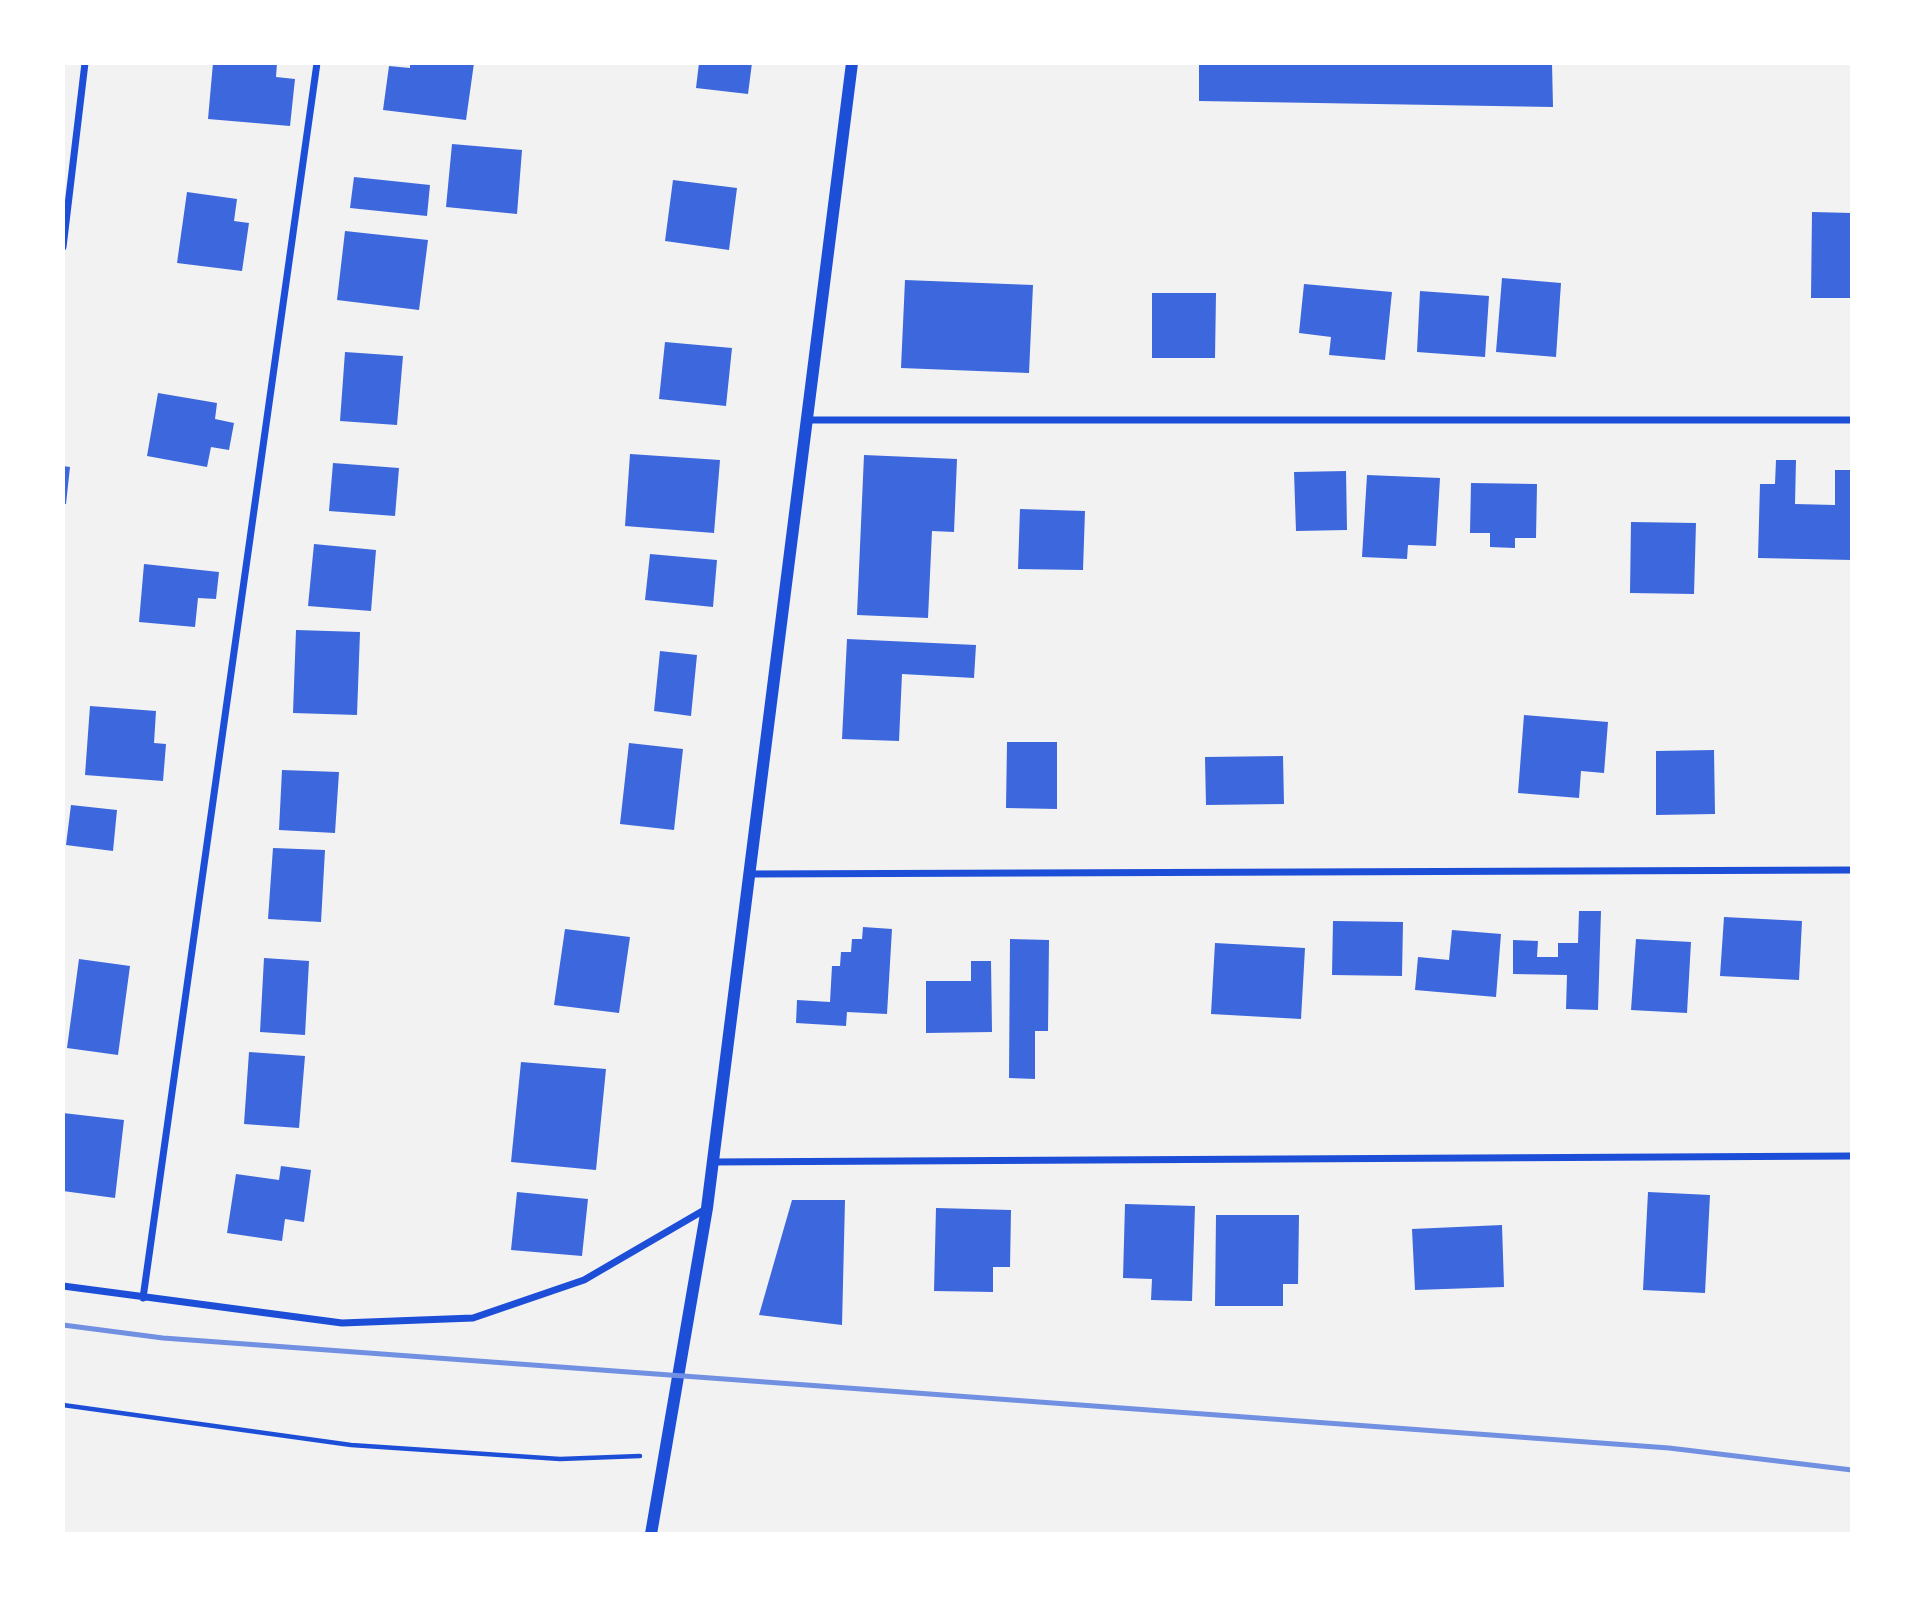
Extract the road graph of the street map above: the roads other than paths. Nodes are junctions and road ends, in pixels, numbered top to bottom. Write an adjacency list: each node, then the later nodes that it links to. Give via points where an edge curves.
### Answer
1 (85, 63): 4 (street)
2 (317, 63): 13 (street)
3 (852, 63): 5 (street)
4 (63, 247)
5 (808, 420): 6 (street); 8 (street)
6 (1852, 420)
7 (1852, 870): 8 (street)
8 (750, 874): 10 (street)
9 (1852, 1156): 10 (street)
10 (712, 1162): 11 (street)
11 (707, 1209): 13 (street, via 584,1280 473,1318 342,1323); 14 (street)
12 (63, 1286): 13 (street)
13 (143, 1298)
14 (651, 1534)

